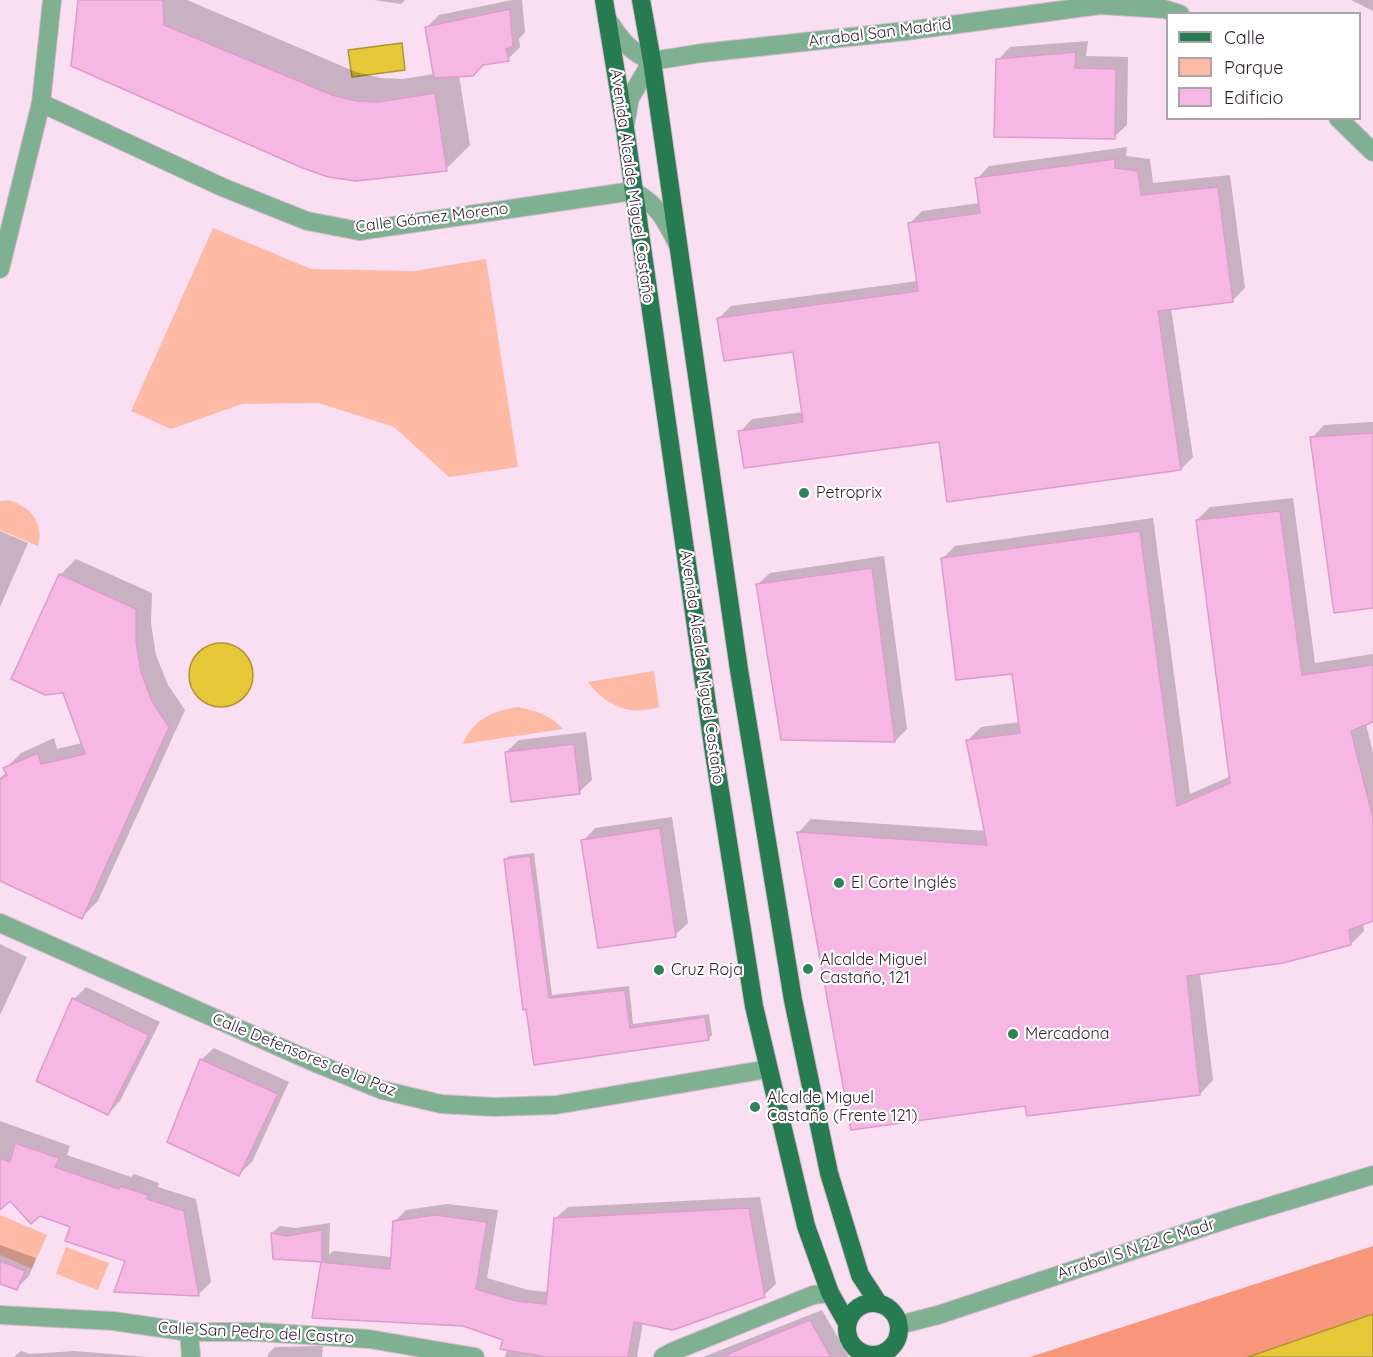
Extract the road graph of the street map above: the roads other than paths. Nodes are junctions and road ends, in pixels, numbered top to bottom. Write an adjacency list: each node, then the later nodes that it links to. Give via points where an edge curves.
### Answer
1 (52, 0): 7 (street)
2 (604, 0): 5 (main road, Avenida Alcalde Miguel Castaño)
3 (640, 0): 6 (main road)
4 (1174, 12): 6 (street, Arrabal San Madrid, via 1100,5)
5 (607, 19): 6 (street, via 630,49); 9 (main road, Avenida Alcalde Miguel Castaño)
6 (651, 61): 9 (street, via 630,98); 12 (main road)
7 (40, 103): 11 (street, Calle Gómez Moreno, via 222,187 307,221 359,231); 13 (street)
8 (1340, 120): 10 (street)
9 (625, 128): 11 (main road, Avenida Alcalde Miguel Castaño)
10 (1373, 152)
11 (633, 191): 12 (street, via 649,200 664,216); 15 (main road, Avenida Alcalde Miguel Castaño, via 714,753 754,1006)
12 (678, 244): 18 (main road, via 793,1000 829,1173 860,1275)
13 (0, 269)
14 (0, 923): 15 (street, Calle Defensores de la Paz, via 382,1090 441,1104 556,1105)
15 (768, 1069): 17 (main road, Avenida Alcalde Miguel Castaño, via 806,1226)
16 (1373, 1175): 21 (street, Arrabal S N 22 C Madr, via 938,1315)
17 (830, 1293): 20 (main road, Avenida Alcalde Miguel Castaño); 27 (street, via 813,1295)
18 (879, 1304): 20 (main road, via 856,1309); 21 (main road, via 892,1311)
19 (0, 1315): 22 (street, Calle San Pedro del Castro, via 113,1321)
20 (847, 1323): 24 (main road, via 852,1346)
21 (898, 1324): 23 (main road)
22 (189, 1332): 25 (street); 26 (street, Calle San Pedro del Castro, via 369,1339)
23 (894, 1350): 24 (main road)
24 (867, 1356)
25 (191, 1357)
26 (475, 1357)
27 (663, 1357)

